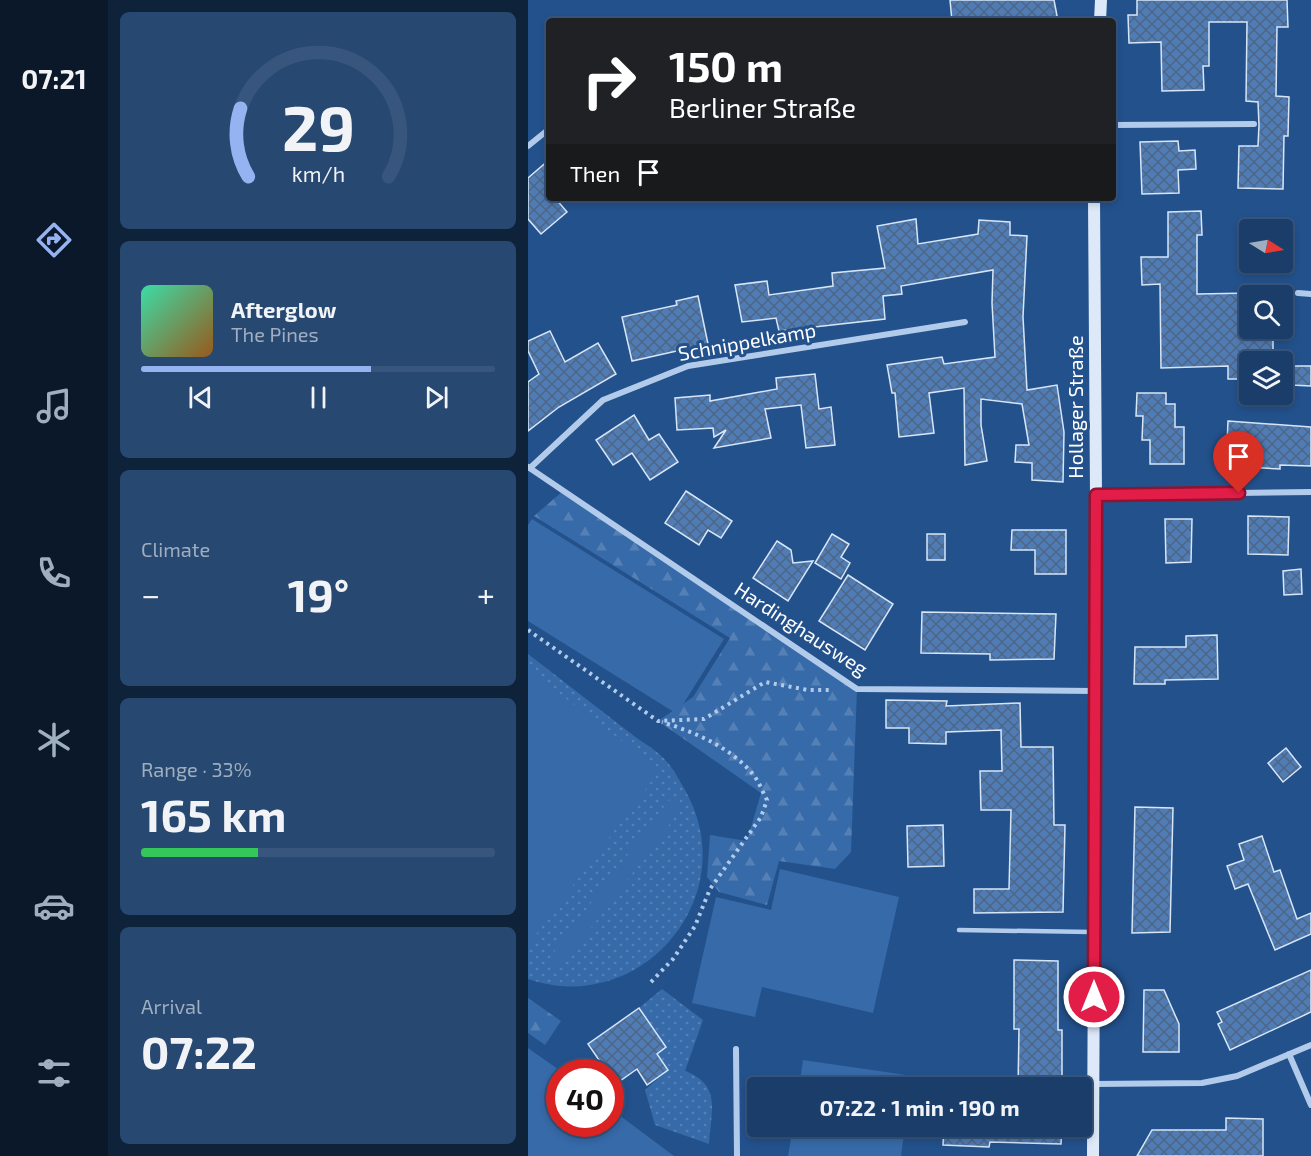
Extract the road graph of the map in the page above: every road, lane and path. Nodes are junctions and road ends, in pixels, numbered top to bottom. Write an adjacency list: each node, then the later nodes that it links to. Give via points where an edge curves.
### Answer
1 (1101, 0): 2 (street)
2 (1100, 18)
3 (1254, 124): 4 (street)
4 (1116, 125)
5 (546, 131): 6 (street)
6 (528, 146)
7 (1094, 201): 13 (street, Hollager Straße)
8 (1298, 293): 9 (street)
9 (1311, 294)
10 (965, 322): 11 (street, Schnippelkamp, via 688,366 603,400)
11 (529, 468): 15 (street, Hardinghausweg)
12 (1311, 492): 13 (street)
13 (1096, 495): 16 (street, Hollager Straße)
14 (528, 630): 17 (path)
15 (857, 690): 16 (street, Hardinghausweg); 17 (path, via 808,690 765,682 705,719)
16 (1096, 691): 19 (street, Hollager Straße)
17 (658, 721): 20 (path, via 697,733 736,760 752,772 767,800 761,817 710,889 689,935)
18 (959, 930): 19 (lane)
19 (1094, 932): 24 (street, Hollager Straße)
20 (651, 982)
21 (1311, 1045): 23 (street)
22 (736, 1049): 26 (street)
23 (1289, 1054): 24 (street, via 1237,1076 1202,1083); 25 (street)
24 (1093, 1084): 27 (street, Hollager Straße)
25 (1311, 1105)
26 (737, 1156)
27 (1094, 1156)

